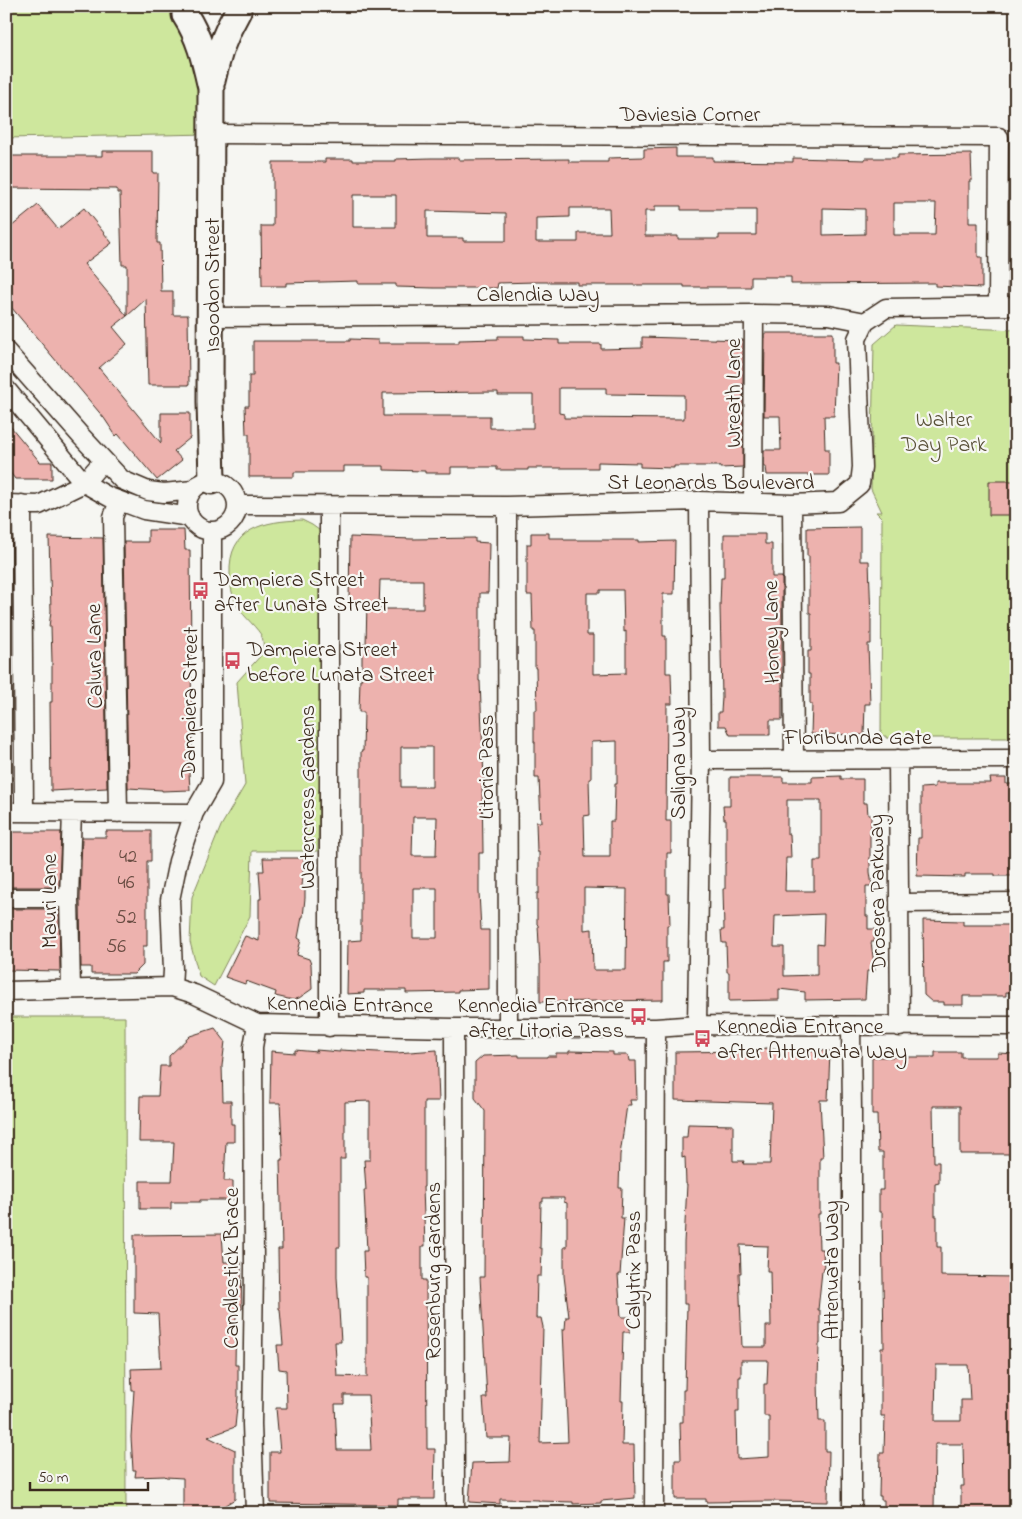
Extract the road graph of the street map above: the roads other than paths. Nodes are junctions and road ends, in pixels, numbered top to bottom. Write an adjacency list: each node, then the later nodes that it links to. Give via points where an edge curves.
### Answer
1 (176, 9): 2 (street, via 193,19 212,22); 3 (street, Isoodon Street, via 192,25 201,46)
2 (240, 9): 3 (street, Isoodon Street, via 220,47)
3 (211, 88): 4 (street, Isoodon Street)
4 (212, 134): 5 (street, Daviesia Corner, via 999,137); 7 (street, Isoodon Street)
5 (1007, 306): 8 (street, via 886,308)
6 (754, 314): 7 (street, Calendia Way); 8 (street, Calendia Way, via 830,315); 16 (street, Wreath Lane)
7 (211, 317): 13 (street, Isoodon Street)
8 (865, 322): 18 (street, St Leonards Boulevard, via 857,338 860,484 838,502)
9 (6, 350): 11 (street)
10 (6, 389): 12 (street)
11 (103, 462): 12 (street); 13 (street, via 122,480 148,491 164,493)
12 (84, 483): 14 (street); 17 (street, via 39,505)
13 (203, 485): 19 (street, via 221,483 230,488); 22 (street, via 188,503)
14 (120, 501): 22 (street, via 144,510); 31 (street, Calura Lane, via 114,517)
15 (699, 501): 16 (street, St Leonards Boulevard); 21 (street, St Leonards Boulevard); 27 (street, Saligna Way)
16 (753, 502): 18 (street, St Leonards Boulevard)
17 (14, 504): 29 (street)
18 (792, 504): 24 (street, Honey Lane)
19 (237, 505): 20 (street, St Leonards Boulevard); 23 (street, via 232,522)
20 (329, 506): 21 (street, St Leonards Boulevard); 41 (street, Watercress Gardens)
21 (507, 506): 47 (street, Litoria Pass)
22 (190, 518): 23 (street, via 199,527)
23 (212, 531): 32 (street, Dampiera Street, via 212,782)
24 (794, 759): 25 (street, Floribunda Gate); 27 (street, Floribunda Gate)
25 (898, 759): 26 (street, Floribunda Gate); 36 (street, Drosera Parkway)
26 (1016, 759)
27 (701, 760): 42 (street, Saligna Way)
28 (6, 812): 29 (street)
29 (24, 812): 30 (street)
30 (72, 812): 31 (street); 34 (street, Mauri Lane)
31 (118, 812): 32 (street)
32 (194, 813): 37 (street, Dampiera Street, via 170,900)
33 (6, 898): 34 (street)
34 (69, 898): 38 (street, Mauri Lane)
35 (1016, 902): 36 (street)
36 (899, 903): 45 (street, Drosera Parkway)
37 (172, 987): 38 (street, Kennedia Entrance); 40 (street, Kennedia Entrance)
38 (71, 989): 39 (street, Kennedia Entrance)
39 (6, 991)
40 (257, 1024): 41 (street, Kennedia Entrance); 49 (street, Candlestick Brace, via 253,1048 252,1424)
41 (329, 1026): 46 (street, Kennedia Entrance)
42 (697, 1026): 43 (street, Kennedia Entrance); 48 (street, Kennedia Entrance)
43 (851, 1026): 45 (street, Kennedia Entrance); 52 (street, Attenuata Way)
44 (1016, 1026): 45 (street, Kennedia Entrance)
45 (900, 1027)
46 (454, 1028): 47 (street, Kennedia Entrance); 50 (street, Rosenburg Gardens)
47 (508, 1028): 48 (street, Kennedia Entrance)
48 (656, 1028): 51 (street, Calytrix Pass)
49 (255, 1513)
50 (455, 1513)
51 (654, 1513)
52 (852, 1513)

